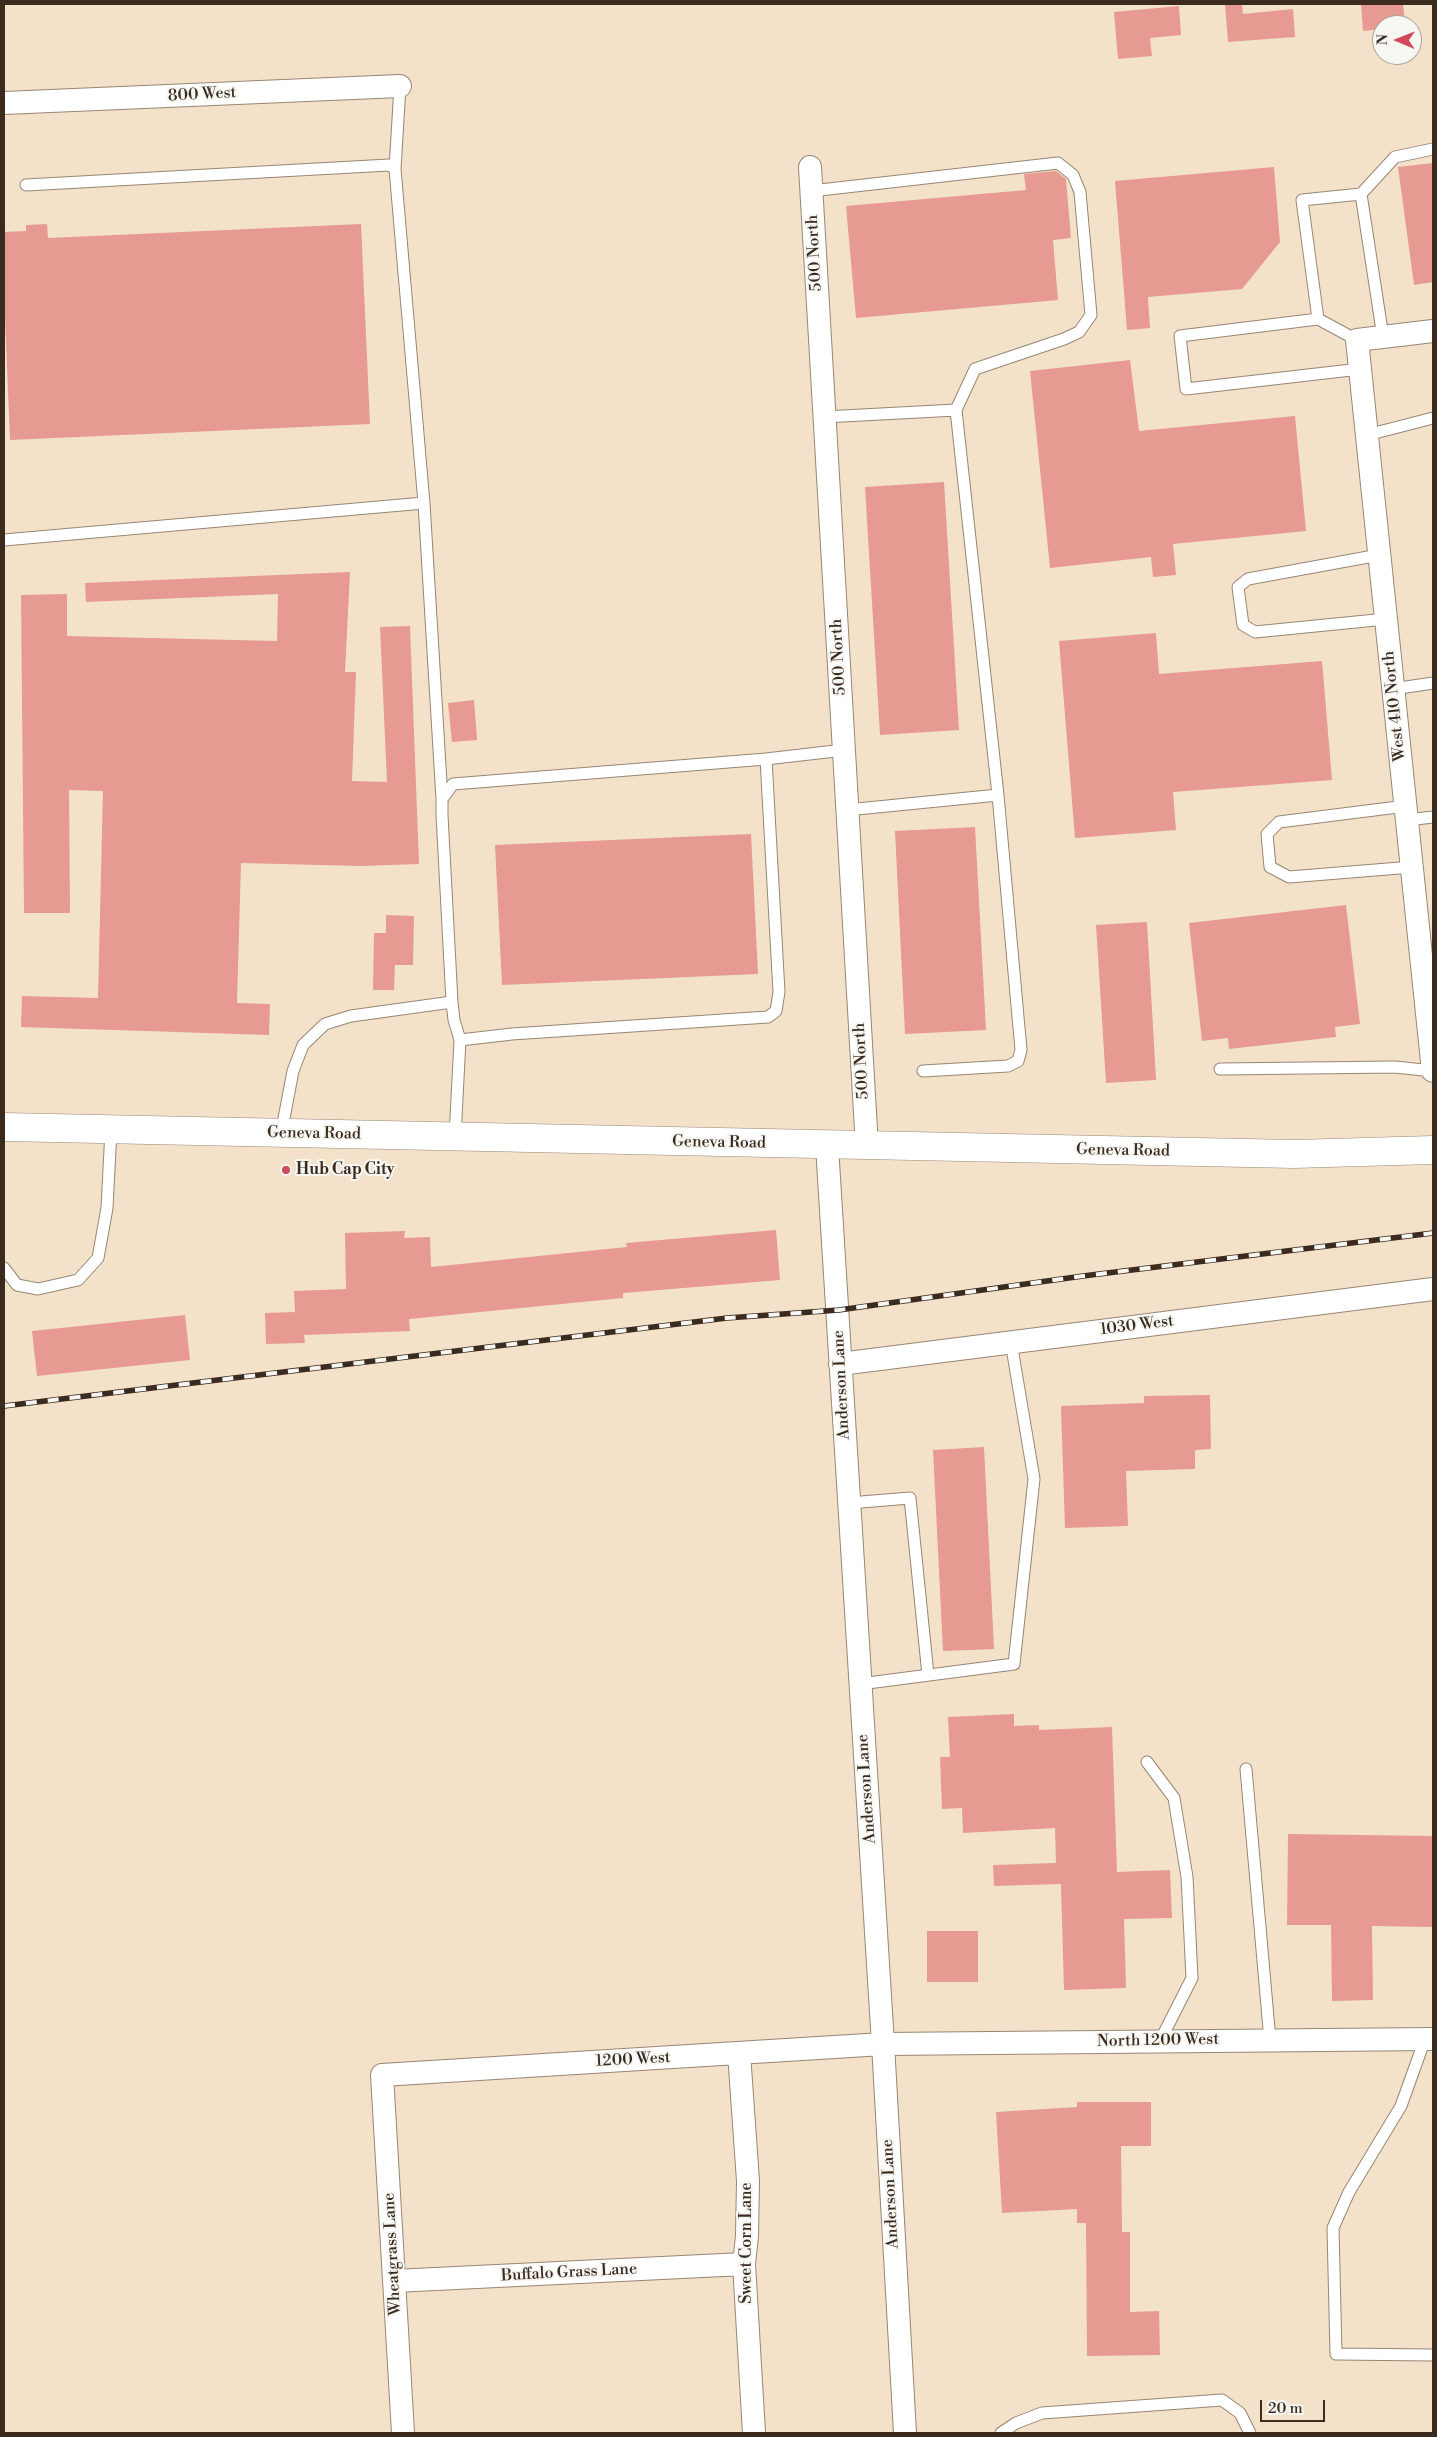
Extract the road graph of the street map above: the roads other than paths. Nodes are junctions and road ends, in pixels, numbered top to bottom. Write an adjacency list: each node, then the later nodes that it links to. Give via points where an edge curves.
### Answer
1 (400, 86): 2 (street, 800 West); 5 (lane)
2 (4, 103)
3 (1433, 149): 8 (lane, via 1395,157)
4 (810, 167): 7 (street, 500 North)
5 (395, 169): 6 (lane, via 389,165); 18 (lane)
6 (26, 185)
7 (811, 191): 14 (lane, via 1058,163 1073,174 1080,192 1091,315 1078,332 1064,339 976,369); 15 (street, 500 North)
8 (1361, 194): 9 (lane, via 1302,200); 11 (lane)
9 (1318, 319): 12 (lane); 13 (lane, via 1180,336 1186,389)
10 (1433, 331): 11 (street)
11 (1383, 337): 12 (street)
12 (1357, 340): 13 (street, West 410 North)
13 (1360, 369): 17 (street, West 410 North)
14 (956, 410): 15 (lane); 26 (lane)
15 (824, 417): 24 (street, 500 North)
16 (1433, 418): 17 (lane)
17 (1367, 435): 20 (street, West 410 North)
18 (424, 503): 19 (lane); 27 (lane)
19 (4, 540)
20 (1379, 555): 21 (street, West 410 North); 21 (lane, via 1248,579 1238,587 1243,625 1255,632)
21 (1386, 619): 23 (street, West 410 North)
22 (1433, 683): 23 (lane)
23 (1393, 689): 29 (street, West 410 North)
24 (844, 750): 25 (lane); 28 (street, 500 North)
25 (766, 759): 27 (lane, via 453,784); 33 (lane, via 779,992 776,1011 768,1017)
26 (998, 795): 28 (lane); 35 (lane, via 1022,1050 1018,1061 1008,1066)
27 (442, 800): 32 (lane)
28 (847, 810): 42 (street, 500 North)
29 (1406, 813): 30 (lane); 31 (street, West 410 North); 31 (lane, via 1279,822 1267,834 1270,867 1289,877)
30 (1433, 817)
31 (1412, 867): 36 (street, West 410 North)
32 (452, 1002): 33 (lane); 39 (lane, via 351,1016 325,1024 303,1044 293,1072)
33 (460, 1040): 40 (lane)
34 (1220, 1069): 36 (lane, via 1395,1067)
35 (923, 1071)
36 (1433, 1071)
37 (4, 1128): 38 (main road, Geneva Road)
38 (111, 1130): 39 (main road, Geneva Road); 44 (lane, via 107,1208 98,1258 78,1280 38,1289 17,1285)
39 (281, 1134): 40 (main road, Geneva Road)
40 (456, 1138): 41 (main road, Geneva Road)
41 (827, 1146): 42 (main road, Geneva Road); 47 (street, Anderson Lane)
42 (867, 1147): 43 (main road, Geneva Road, via 1294,1154)
43 (1433, 1150)
44 (4, 1268)
45 (1433, 1289): 46 (street, 1030 West)
46 (1011, 1342): 47 (street, 1030 West); 49 (lane, via 1034,1479 1014,1664)
47 (840, 1364): 48 (street, Anderson Lane)
48 (849, 1503): 49 (lane, via 910,1498); 50 (street, Anderson Lane)
49 (928, 1675): 50 (lane)
50 (860, 1684): 56 (street, Anderson Lane)
51 (1147, 1762): 55 (lane, via 1174,1798 1186,1877 1192,1978)
52 (1246, 1769): 54 (lane)
53 (1429, 2039): 54 (street, North 1200 West); 61 (lane, via 1401,2106 1349,2192 1333,2228 1336,2354)
54 (1270, 2040): 55 (street, North 1200 West)
55 (1160, 2041): 56 (street, North 1200 West)
56 (883, 2044): 57 (street, 1200 West); 64 (street, Anderson Lane)
57 (739, 2053): 58 (street, 1200 West); 59 (street, Sweet Corn Lane, via 748,2181)
58 (382, 2075): 60 (street, Wheatgrass Lane)
59 (744, 2264): 60 (street, Buffalo Grass Lane); 63 (street, Sweet Corn Lane)
60 (394, 2281): 62 (street, Wheatgrass Lane)
61 (1433, 2355)
62 (403, 2433)
63 (754, 2433)
64 (905, 2433)
65 (1001, 2433): 66 (lane, via 1042,2413 1222,2400 1240,2413)
66 (1250, 2433)

